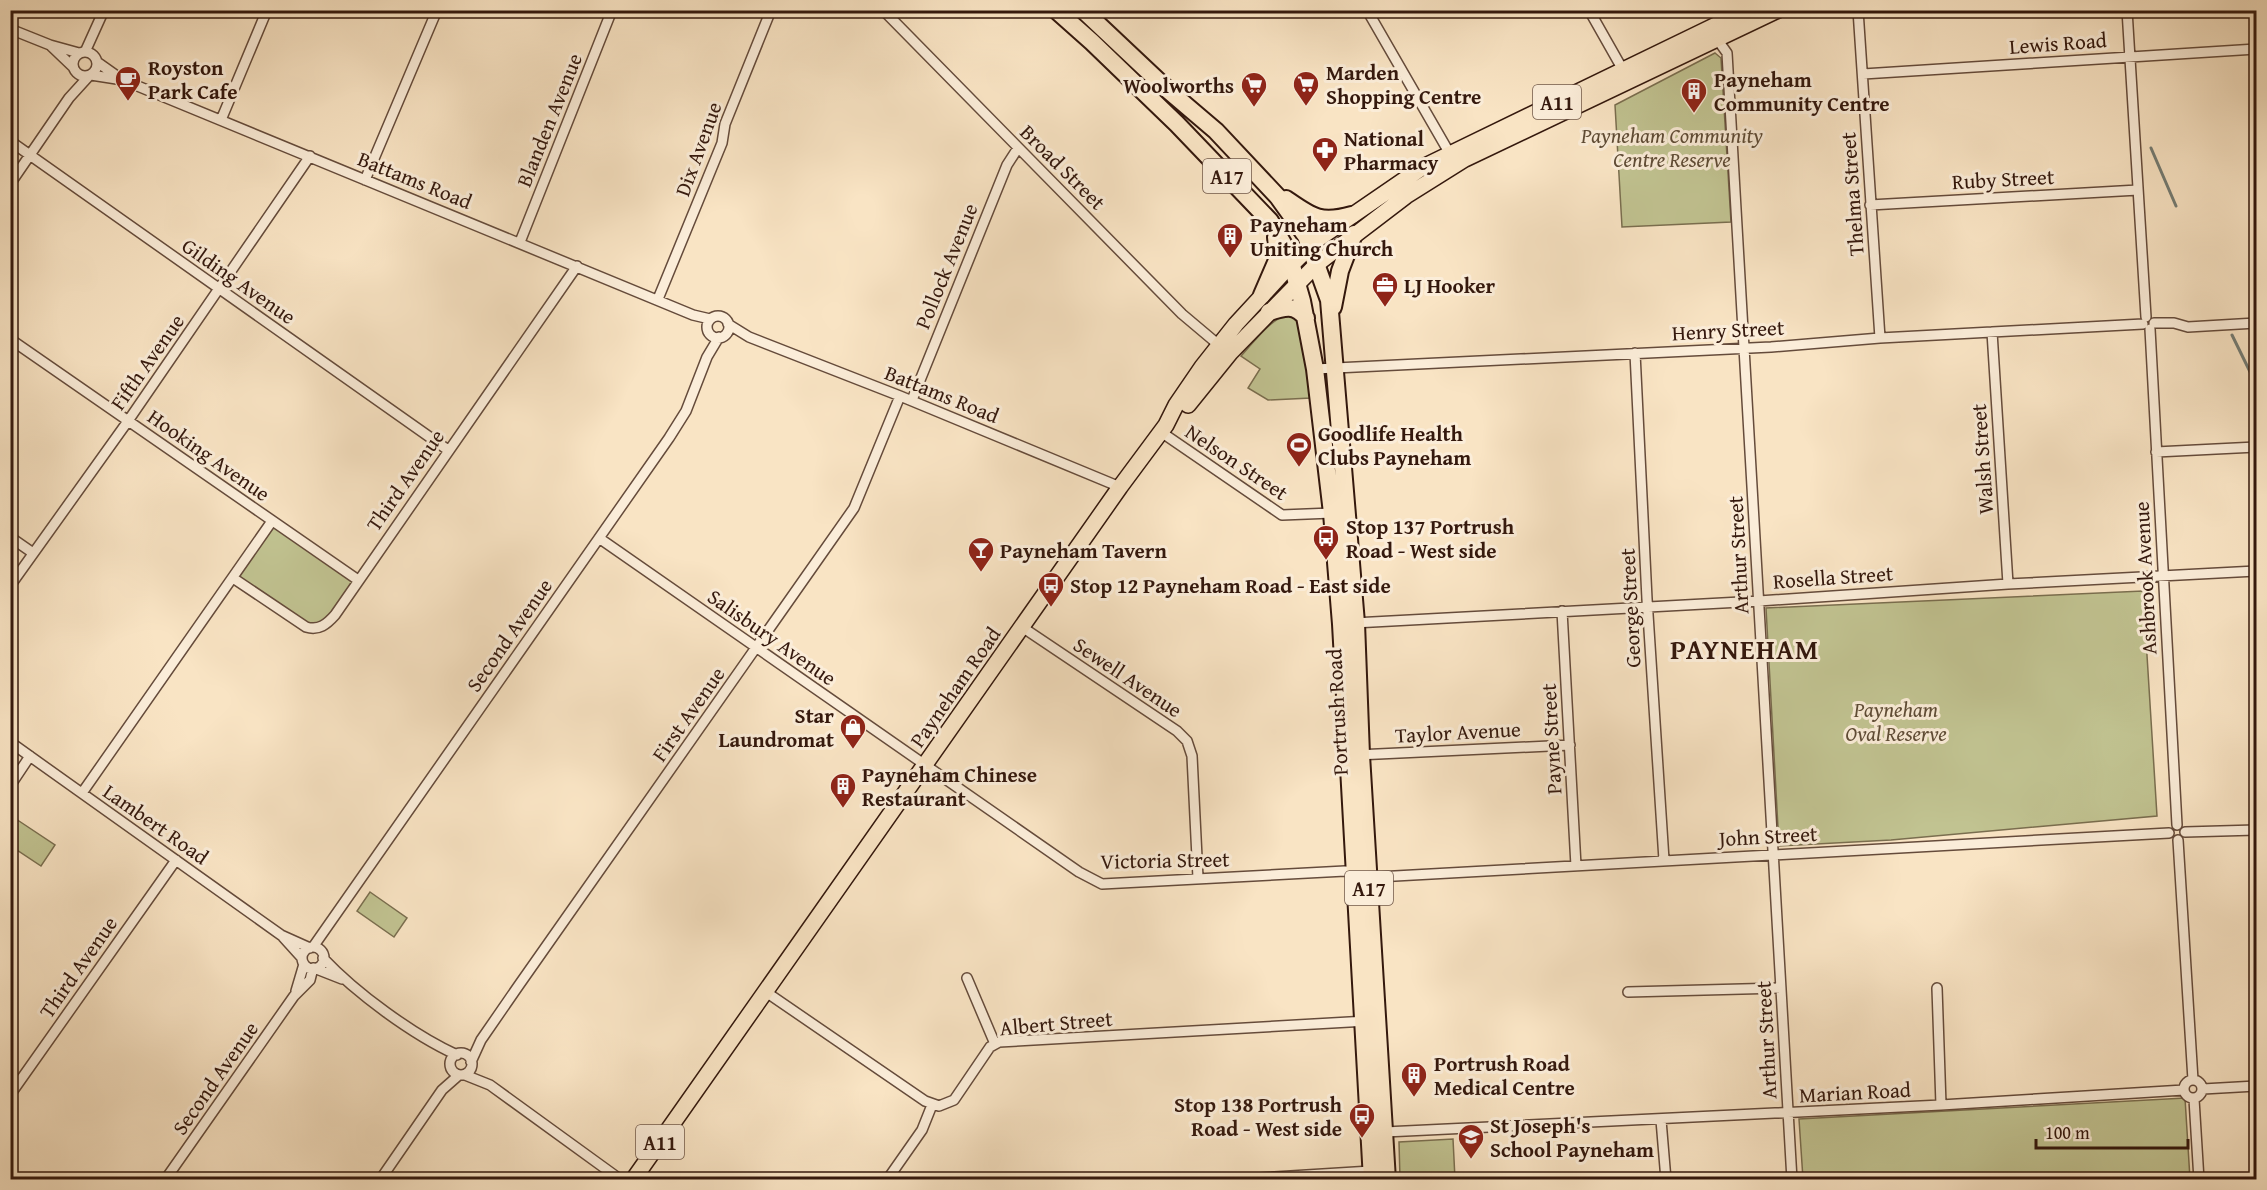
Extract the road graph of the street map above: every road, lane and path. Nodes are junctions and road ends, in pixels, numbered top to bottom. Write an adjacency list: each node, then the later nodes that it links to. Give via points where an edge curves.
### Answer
1 (104, 10): 20 (street)
2 (267, 10): 28 (street)
3 (437, 10): 34 (street)
4 (612, 10): 42 (street, Blanden Avenue)
5 (771, 10): 50 (street, Dix Avenue)
6 (883, 10): 30 (street, Broad Street)
7 (1367, 10): 31 (street)
8 (1589, 10): 23 (street)
9 (1747, 10): 23 (main road, Payneham Road / A11)
10 (1778, 10): 16 (main road, Payneham Road / A11)
11 (1858, 10): 24 (street, Thelma Street)
12 (2127, 10): 21 (street, Ashbrook Avenue)
13 (1056, 11): 14 (highway, via 1079,18); 19 (highway, A17)
14 (1088, 15): 19 (highway); 36 (highway, A17, via 1216,131)
15 (10, 29): 17 (street, Battams Road)
16 (1718, 39): 41 (main road, Payneham Road / A11, via 1465,159); 64 (street, Arthur Street, via 1727,54)
17 (50, 45): 20 (street, Battams Road); 22 (street, Battams Road)
18 (2256, 49): 21 (street, Lewis Road)
19 (1103, 53): 40 (highway, A17, via 1185,132)
20 (88, 55): 22 (street, via 74,60); 25 (street, via 97,70); 26 (street, Battams Road)
21 (2130, 56): 24 (street, Lewis Road); 37 (street, Ashbrook Avenue)
22 (74, 69): 25 (street, via 79,75); 27 (street, via 75,81)
23 (1623, 70): 31 (main road, Payneham Road / A11)
24 (1863, 74): 38 (street, Thelma Street)
25 (90, 76): 26 (street, Battams Road); 27 (street)
26 (123, 80): 28 (street, Battams Road)
27 (69, 98): 32 (street)
28 (221, 120): 33 (street, Battams Road)
29 (10, 141): 32 (street, Gilding Avenue)
30 (1018, 148): 63 (street, Broad Street, via 1182,314); 70 (street, Pollock Avenue, via 1007,165)
31 (1450, 154): 39 (main road, Payneham Road / A11, via 1423,167)
32 (31, 155): 35 (street); 48 (street, Gilding Avenue)
33 (310, 156): 34 (street, Battams Road); 48 (street, Fifth Avenue)
34 (365, 180): 42 (street, Battams Road)
35 (10, 184)
36 (1268, 186): 39 (highway, via 1326,221); 43 (highway, A17, via 1298,222)
37 (2138, 190): 38 (street, Ruby Street); 54 (street, Ashbrook Avenue)
38 (1870, 205): 61 (street, Thelma Street)
39 (1352, 215): 43 (main road, Payneham Road / A11)
40 (1275, 229): 44 (highway, A17); 49 (highway, via 1278,258)
41 (1354, 234): 45 (main road, Payneham Road / A11); 52 (highway, via 1340,271)
42 (520, 242): 46 (street, Battams Road)
43 (1310, 246): 44 (main road, Payneham Road / A11); 45 (highway, Portrush Road / A17)
44 (1292, 264): 47 (highway, A17); 49 (main road, Payneham Road / A11)
45 (1317, 264): 47 (main road, Payneham Road / A11); 52 (highway, Portrush Road / A17)
46 (577, 266): 50 (street, Battams Road); 74 (street, Third Avenue)
47 (1297, 284): 51 (main road, Payneham Road / A11); 53 (highway, Portrush Road / A17)
48 (219, 289): 71 (street, Fifth Avenue); 74 (street, Gilding Avenue)
49 (1262, 296): 63 (main road, Payneham Road / A11)
50 (658, 299): 57 (street, Battams Road)
51 (1269, 312): 53 (highway, via 1293,307); 72 (main road, Payneham Road / A11)
52 (1331, 314): 67 (highway, Portrush Road / A17)
53 (1306, 318): 68 (highway, Portrush Road / A17)
54 (2148, 323): 55 (street, Henry Street, via 2188,327); 58 (street, Henry Street); 75 (street, Ashbrook Avenue)
55 (2256, 323)
56 (728, 324): 57 (street, Battams Road, via 718,316); 59 (street, Second Avenue, via 728,331); 60 (street, Battams Road)
57 (709, 326): 59 (street); 66 (street, Second Avenue)
58 (1992, 332): 61 (street, Henry Street); 86 (street, Walsh Street)
59 (721, 337): 60 (street, Battams Road); 66 (street, Second Avenue)
60 (749, 337): 69 (street, Battams Road)
61 (1880, 338): 64 (street, Henry Street)
62 (10, 339): 71 (street, Hooking Avenue)
63 (1220, 345): 72 (main road, Payneham Road / A11, via 1176,405)
64 (1743, 348): 65 (street, Henry Street); 88 (street, Arthur Street)
65 (1635, 353): 67 (street, Henry Street); 89 (street, George Street)
66 (708, 357): 80 (street, Second Avenue, via 686,411)
67 (1335, 368): 68 (street, Henry Street); 91 (highway, Portrush Road / A17)
68 (1315, 369): 77 (highway, Portrush Road / A17)
69 (900, 396): 70 (street, Battams Road); 93 (street, First Avenue, via 858,501)
70 (912, 400): 76 (street, Battams Road)
71 (128, 421): 78 (street, Hooking Avenue); 81 (street, Fifth Avenue)
72 (1164, 429): 76 (main road, Payneham Road / A11); 77 (street, Nelson Street, via 1282,515)
73 (2256, 447): 75 (street)
74 (448, 450): 85 (street, Third Avenue)
75 (2156, 452): 83 (street, Ashbrook Avenue)
76 (1120, 487): 92 (main road, Payneham Road / A11)
77 (1332, 513): 91 (highway, Portrush Road / A17)
78 (272, 521): 84 (street); 85 (street, Hooking Avenue)
79 (10, 537): 81 (street)
80 (599, 538): 93 (street, Salisbury Avenue); 113 (street, Second Avenue, via 328,927)
81 (33, 553): 87 (street, Fifth Avenue)
82 (2256, 571): 83 (street, Rosella Street)
83 (2163, 576): 86 (street, Rosella Street); 101 (street, Ashbrook Avenue)
84 (233, 578): 85 (street, Third Avenue, via 313,629 326,624); 100 (street)
85 (358, 580)
86 (2008, 584): 88 (street, Rosella Street)
87 (10, 586)
88 (1759, 600): 89 (street, Rosella Street); 106 (street, Arthur Street)
89 (1647, 606): 90 (street, Rosella Street); 108 (street, George Street)
90 (1562, 611): 91 (street, Rosella Street); 95 (street, Payne Street)
91 (1348, 624): 96 (highway, Portrush Road / A17)
92 (1022, 627): 98 (main road, Payneham Road / A11); 111 (street, Sewell Avenue, via 1187,741 1192,756)
93 (756, 648): 98 (street, Salisbury Avenue); 122 (street, First Avenue)
94 (10, 742): 97 (street, Lambert Road)
95 (1570, 745): 96 (street, Taylor Avenue); 109 (street, Payne Street)
96 (1355, 755): 110 (highway, Portrush Road / A17)
97 (30, 756): 99 (street); 100 (street, Lambert Road)
98 (925, 766): 111 (street, Victoria Street, via 1097,883); 119 (main road, Payneham Road / A11)
99 (10, 786)
100 (82, 793): 107 (street, Lambert Road)
101 (2177, 825): 103 (street); 104 (street)
102 (2256, 830): 103 (street)
103 (2185, 832): 105 (street)
104 (2169, 833): 105 (street, via 2173,840); 106 (street, John Street)
105 (2178, 840): 129 (street)
106 (1774, 854): 108 (street, John Street); 117 (street, Arthur Street)
107 (176, 860): 112 (street, Lambert Road); 135 (street, Third Avenue)
108 (1664, 860): 109 (street, John Street)
109 (1576, 866): 110 (street, John Street)
110 (1362, 874): 111 (street, Victoria Street); 121 (highway, Portrush Road / A17)
111 (1198, 879)
112 (281, 935): 113 (street, Lambert Road); 114 (street, Lambert Road)
113 (316, 951): 114 (street, via 305,950); 114 (street, via 320,965); 116 (street, Lambert Road)
114 (308, 965): 116 (street, Lambert Road); 143 (street, Second Avenue, via 294,996)
115 (967, 978): 124 (street)
116 (344, 980): 123 (street, Lambert Road)
117 (1781, 988): 120 (street); 139 (street, Arthur Street)
118 (1937, 988): 138 (street)
119 (766, 992): 137 (street); 146 (main road, Payneham Road / A11)
120 (1628, 992)
121 (1371, 1021): 124 (street, Albert Street); 141 (highway, Portrush Road / A17); 142 (highway, Portrush Road / A17)
122 (481, 1040): 125 (street, First Avenue); 126 (street, First Avenue)
123 (432, 1044): 125 (street, Lambert Road); 127 (street, Lambert Road)
124 (995, 1044): 137 (street, Albert Street, via 954,1100)
125 (460, 1055): 126 (street, via 469,1057); 127 (street, via 453,1057)
126 (472, 1063): 128 (street, via 469,1072); 130 (street)
127 (451, 1066): 128 (street); 133 (street)
128 (462, 1075): 130 (street); 133 (street)
129 (2193, 1080): 132 (street); 134 (street)
130 (490, 1085): 145 (street)
131 (2256, 1086): 132 (street)
132 (2203, 1089): 136 (street)
133 (442, 1090): 144 (street)
134 (2184, 1090): 136 (street, via 2186,1096); 138 (street, Marian Road)
135 (10, 1095)
136 (2194, 1099): 152 (street)
137 (932, 1105): 147 (street, via 922,1130)
138 (1941, 1105): 139 (street, Marian Road)
139 (1788, 1113): 140 (street, Marian Road); 151 (street, Arthur Street)
140 (1661, 1120): 141 (street, Marian Road); 150 (street)
141 (1385, 1132): 149 (highway, Portrush Road / A17)
142 (1372, 1175): 148 (street)
143 (165, 1179)
144 (380, 1179)
145 (621, 1179)
146 (633, 1179)
147 (887, 1179)
148 (1226, 1179)
149 (1387, 1179)
150 (1666, 1179)
151 (1792, 1179)
152 (2199, 1179)

